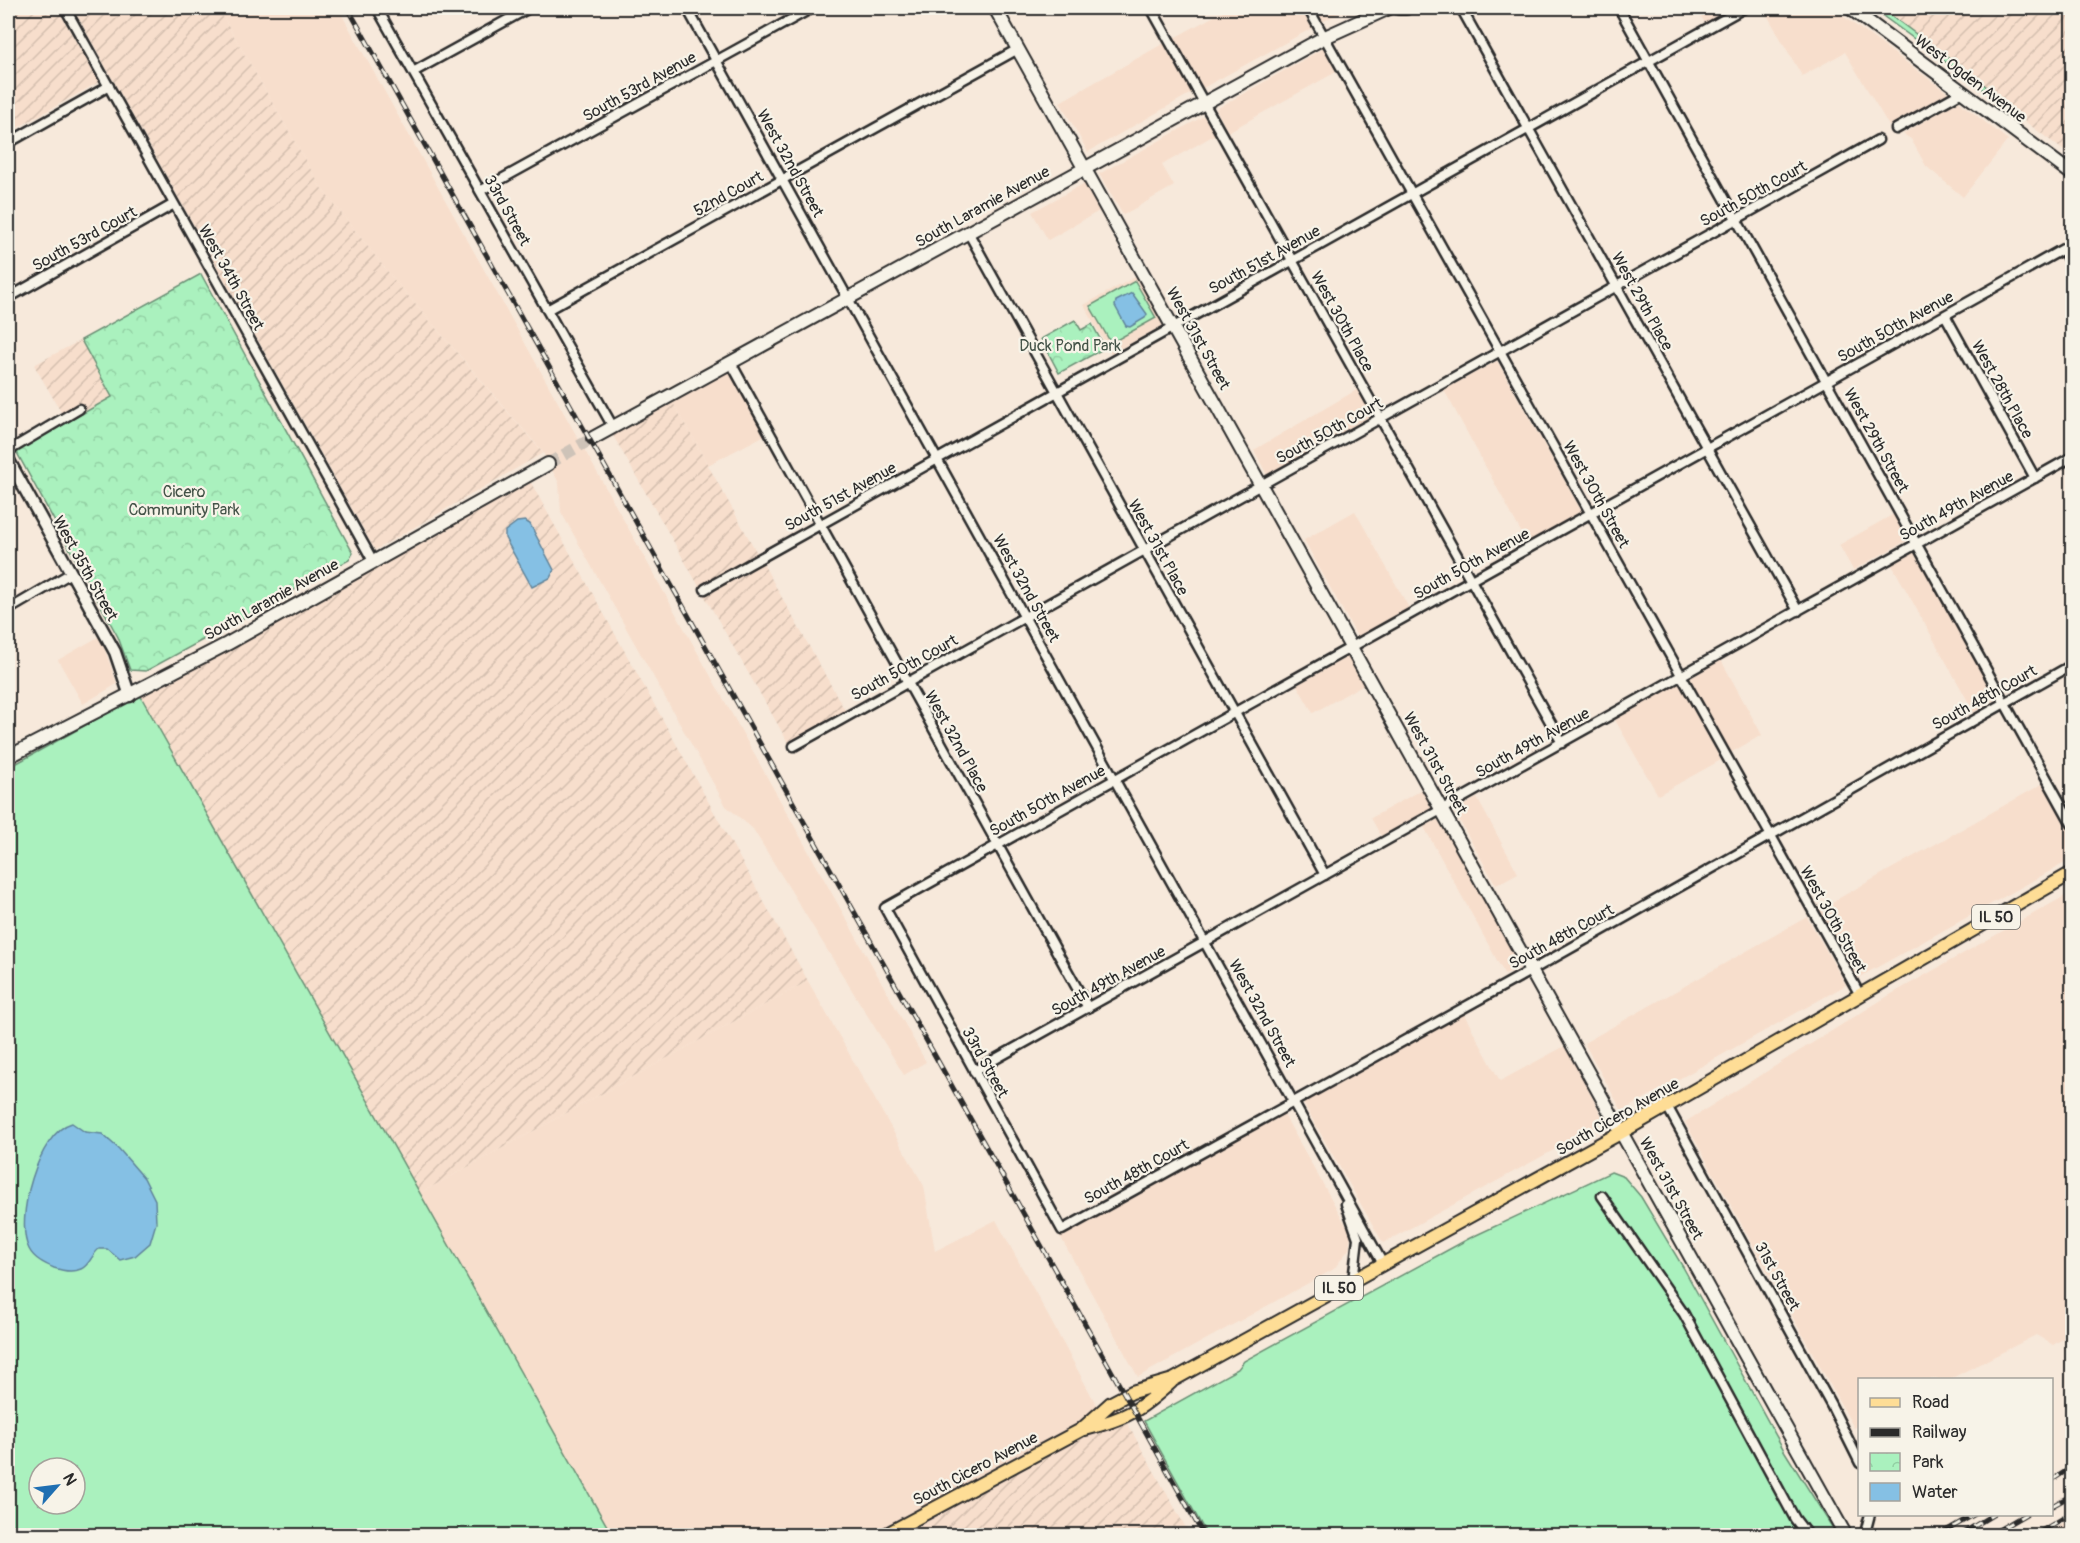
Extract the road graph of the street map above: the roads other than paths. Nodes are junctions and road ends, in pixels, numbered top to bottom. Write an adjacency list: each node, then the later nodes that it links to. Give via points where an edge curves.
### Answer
1 (65, 8): 21 (street, West 34th Street)
2 (377, 8): 20 (street, 33rd Street)
3 (529, 8): 20 (street)
4 (687, 8): 18 (street, West 32nd Street)
5 (812, 8): 18 (street, South 53rd Avenue)
6 (995, 8): 17 (main road, West 31st Street)
7 (1150, 8): 23 (street, West 30th Place)
8 (1308, 8): 16 (street, West 30th Street)
9 (1389, 8): 16 (main road, South Laramie Avenue)
10 (1399, 8): 11 (main road)
11 (1407, 8)
12 (1461, 8): 24 (street, West 29th Place)
13 (1619, 8): 19 (street, West 29th Street)
14 (1744, 8): 19 (street, South 51st Avenue)
15 (1850, 8): 22 (main road, West Ogden Avenue)
16 (1325, 37): 23 (main road, South Laramie Avenue); 32 (street, West 30th Street)
17 (1018, 49): 28 (main road, West 31st Street); 30 (street, 52nd Court)
18 (716, 61): 30 (street, West 32nd Street); 31 (street, South 53rd Avenue)
19 (1649, 61): 24 (street, South 51st Avenue); 34 (street, West 29th Street)
20 (413, 72): 31 (street, 33rd Street)
21 (109, 86): 27 (street); 33 (street, West 34th Street)
22 (1962, 92): 25 (street); 29 (main road, West Ogden Avenue)
23 (1204, 103): 28 (main road, South Laramie Avenue); 38 (street, West 30th Place)
24 (1529, 128): 32 (street, South 51st Avenue); 40 (street, West 29th Place)
25 (1896, 129)
26 (1878, 140): 34 (street, South 50th Court)
27 (8, 143)
28 (1084, 169): 35 (main road, South Laramie Avenue); 45 (main road, West 31st Street)
29 (2073, 174)
30 (783, 180): 42 (street, West 32nd Street); 43 (street, 52nd Court)
31 (480, 191): 43 (street, 33rd Street)
32 (1412, 193): 38 (street, South 51st Avenue); 46 (street, West 30th Street)
33 (174, 204): 41 (street, South 53rd Court); 66 (street, West 34th Street)
34 (1737, 219): 40 (street, South 50th Court); 48 (street, West 29th Street)
35 (968, 232): 42 (main road, South Laramie Avenue); 49 (street, West 31st Place)
36 (2073, 244): 37 (street, South 50th Avenue)
37 (2063, 249): 39 (street); 44 (street, South 50th Avenue)
38 (1292, 261): 45 (street, South 51st Avenue); 51 (street, West 30th Place)
39 (2073, 267)
40 (1618, 285): 46 (street, South 50th Court); 54 (street, West 29th Place)
41 (8, 298)
42 (848, 298): 47 (main road, South Laramie Avenue); 58 (street, West 32nd Street)
43 (547, 310): 52 (street, 33rd Street)
44 (1945, 315): 48 (street, South 50th Avenue); 60 (street, West 28th Place)
45 (1174, 327): 49 (street, South 51st Avenue); 61 (main road, West 31st Street)
46 (1500, 351): 51 (street, South 50th Court); 62 (street, West 30th Street)
47 (730, 363): 52 (main road, South Laramie Avenue); 63 (street, West 32nd Place)
48 (1827, 381): 54 (street, South 50th Avenue); 64 (street, West 29th Street)
49 (1056, 393): 58 (street, South 51st Avenue); 65 (street, West 31st Place)
50 (79, 409): 55 (street)
51 (1380, 418): 61 (street, South 50th Court); 68 (street, West 30th Place)
52 (613, 427): 53 (main road, South Laramie Avenue)
53 (593, 438)
54 (1707, 448): 62 (street, South 50th Avenue); 71 (street, West 29th Place)
55 (8, 451)
56 (2073, 457): 60 (street, South 49th Avenue)
57 (8, 459): 67 (street, West 35th Street)
58 (938, 459): 63 (street, South 51st Avenue); 72 (street, West 32nd Street)
59 (548, 464): 66 (main road, South Laramie Avenue)
60 (2035, 478): 64 (street, South 49th Avenue)
61 (1262, 484): 65 (street, South 50th Court); 73 (main road, West 31st Street)
62 (1590, 514): 68 (street, South 50th Avenue); 75 (street, West 30th Street)
63 (820, 524): 69 (street, South 51st Avenue); 76 (street, West 32nd Place)
64 (1917, 544): 71 (street, South 49th Avenue); 78 (street, West 29th Street)
65 (1144, 550): 72 (street, South 50th Court); 79 (street, West 31st Place)
66 (373, 561): 77 (main road, South Laramie Avenue)
67 (71, 573): 70 (street); 77 (street, West 35th Street, via 115,652)
68 (1471, 580): 73 (street, South 50th Avenue); 80 (street, West 30th Place)
69 (705, 589)
70 (8, 610)
71 (1798, 611): 75 (street, South 49th Avenue)
72 (1025, 616): 76 (street, South 50th Court); 83 (street, West 32nd Street)
73 (1352, 647): 79 (street, South 50th Avenue); 84 (main road, West 31st Street)
74 (2073, 664): 78 (street, South 48th Court)
75 (1682, 676): 80 (street, South 49th Avenue); 86 (street, West 30th Street)
76 (908, 682): 81 (street, South 50th Court); 87 (street, West 32nd Place)
77 (130, 696): 82 (main road, South Laramie Avenue)
78 (2005, 703): 85 (street, West 29th Street); 86 (street, South 48th Court)
79 (1234, 713): 83 (street, South 50th Avenue); 89 (street, West 31st Place)
80 (1562, 743): 84 (street, South 49th Avenue)
81 (794, 746)
82 (8, 757)
83 (1116, 779): 87 (street, South 50th Avenue); 91 (street, West 32nd Street)
84 (1443, 809): 89 (street, South 49th Avenue); 92 (main road, West 31st Street)
85 (2073, 824)
86 (1770, 835): 92 (street, South 48th Court); 93 (street, West 30th Street)
87 (998, 845): 90 (street, South 50th Avenue); 94 (street, West 32nd Place)
88 (2073, 873): 93 (main road, South Cicero Avenue / IL 50)
89 (1325, 875): 91 (street, South 49th Avenue)
90 (885, 908): 95 (street, 33rd Street)
91 (1206, 942): 94 (street, South 49th Avenue); 96 (street, West 32nd Street)
92 (1532, 970): 96 (street, South 48th Court); 98 (main road, West 31st Street)
93 (1860, 995): 97 (main road, South Cicero Avenue / IL 50)
94 (1088, 1008): 95 (street, South 49th Avenue)
95 (974, 1071): 101 (street, 33rd Street)
96 (1294, 1100): 99 (street, West 32nd Street); 101 (street, South 48th Court)
97 (1667, 1106): 98 (main road, South Cicero Avenue / IL 50); 106 (street, 31st Street)
98 (1623, 1132): 102 (main road, South Cicero Avenue / IL 50); 110 (main road, West 31st Street)
99 (1339, 1184): 102 (street, West 32nd Street); 103 (street, West 32nd Street, via 1358,1238)
100 (1602, 1196): 109 (street, via 1684,1314 1795,1519)
101 (1062, 1230)
102 (1383, 1264): 103 (main road, South Cicero Avenue / IL 50)
103 (1353, 1281): 104 (main road, South Cicero Avenue / IL 50)
104 (1173, 1380): 105 (main road, South Cicero Avenue / IL 50, via 1132,1392 1111,1403); 105 (main road, South Cicero Avenue / IL 50, via 1142,1408 1121,1420)
105 (1081, 1430): 108 (main road, South Cicero Avenue / IL 50)
106 (1858, 1459)
107 (1870, 1516): 111 (street, via 1865,1533)
108 (883, 1536)
109 (1808, 1536)
110 (1846, 1536)
111 (1860, 1536)

